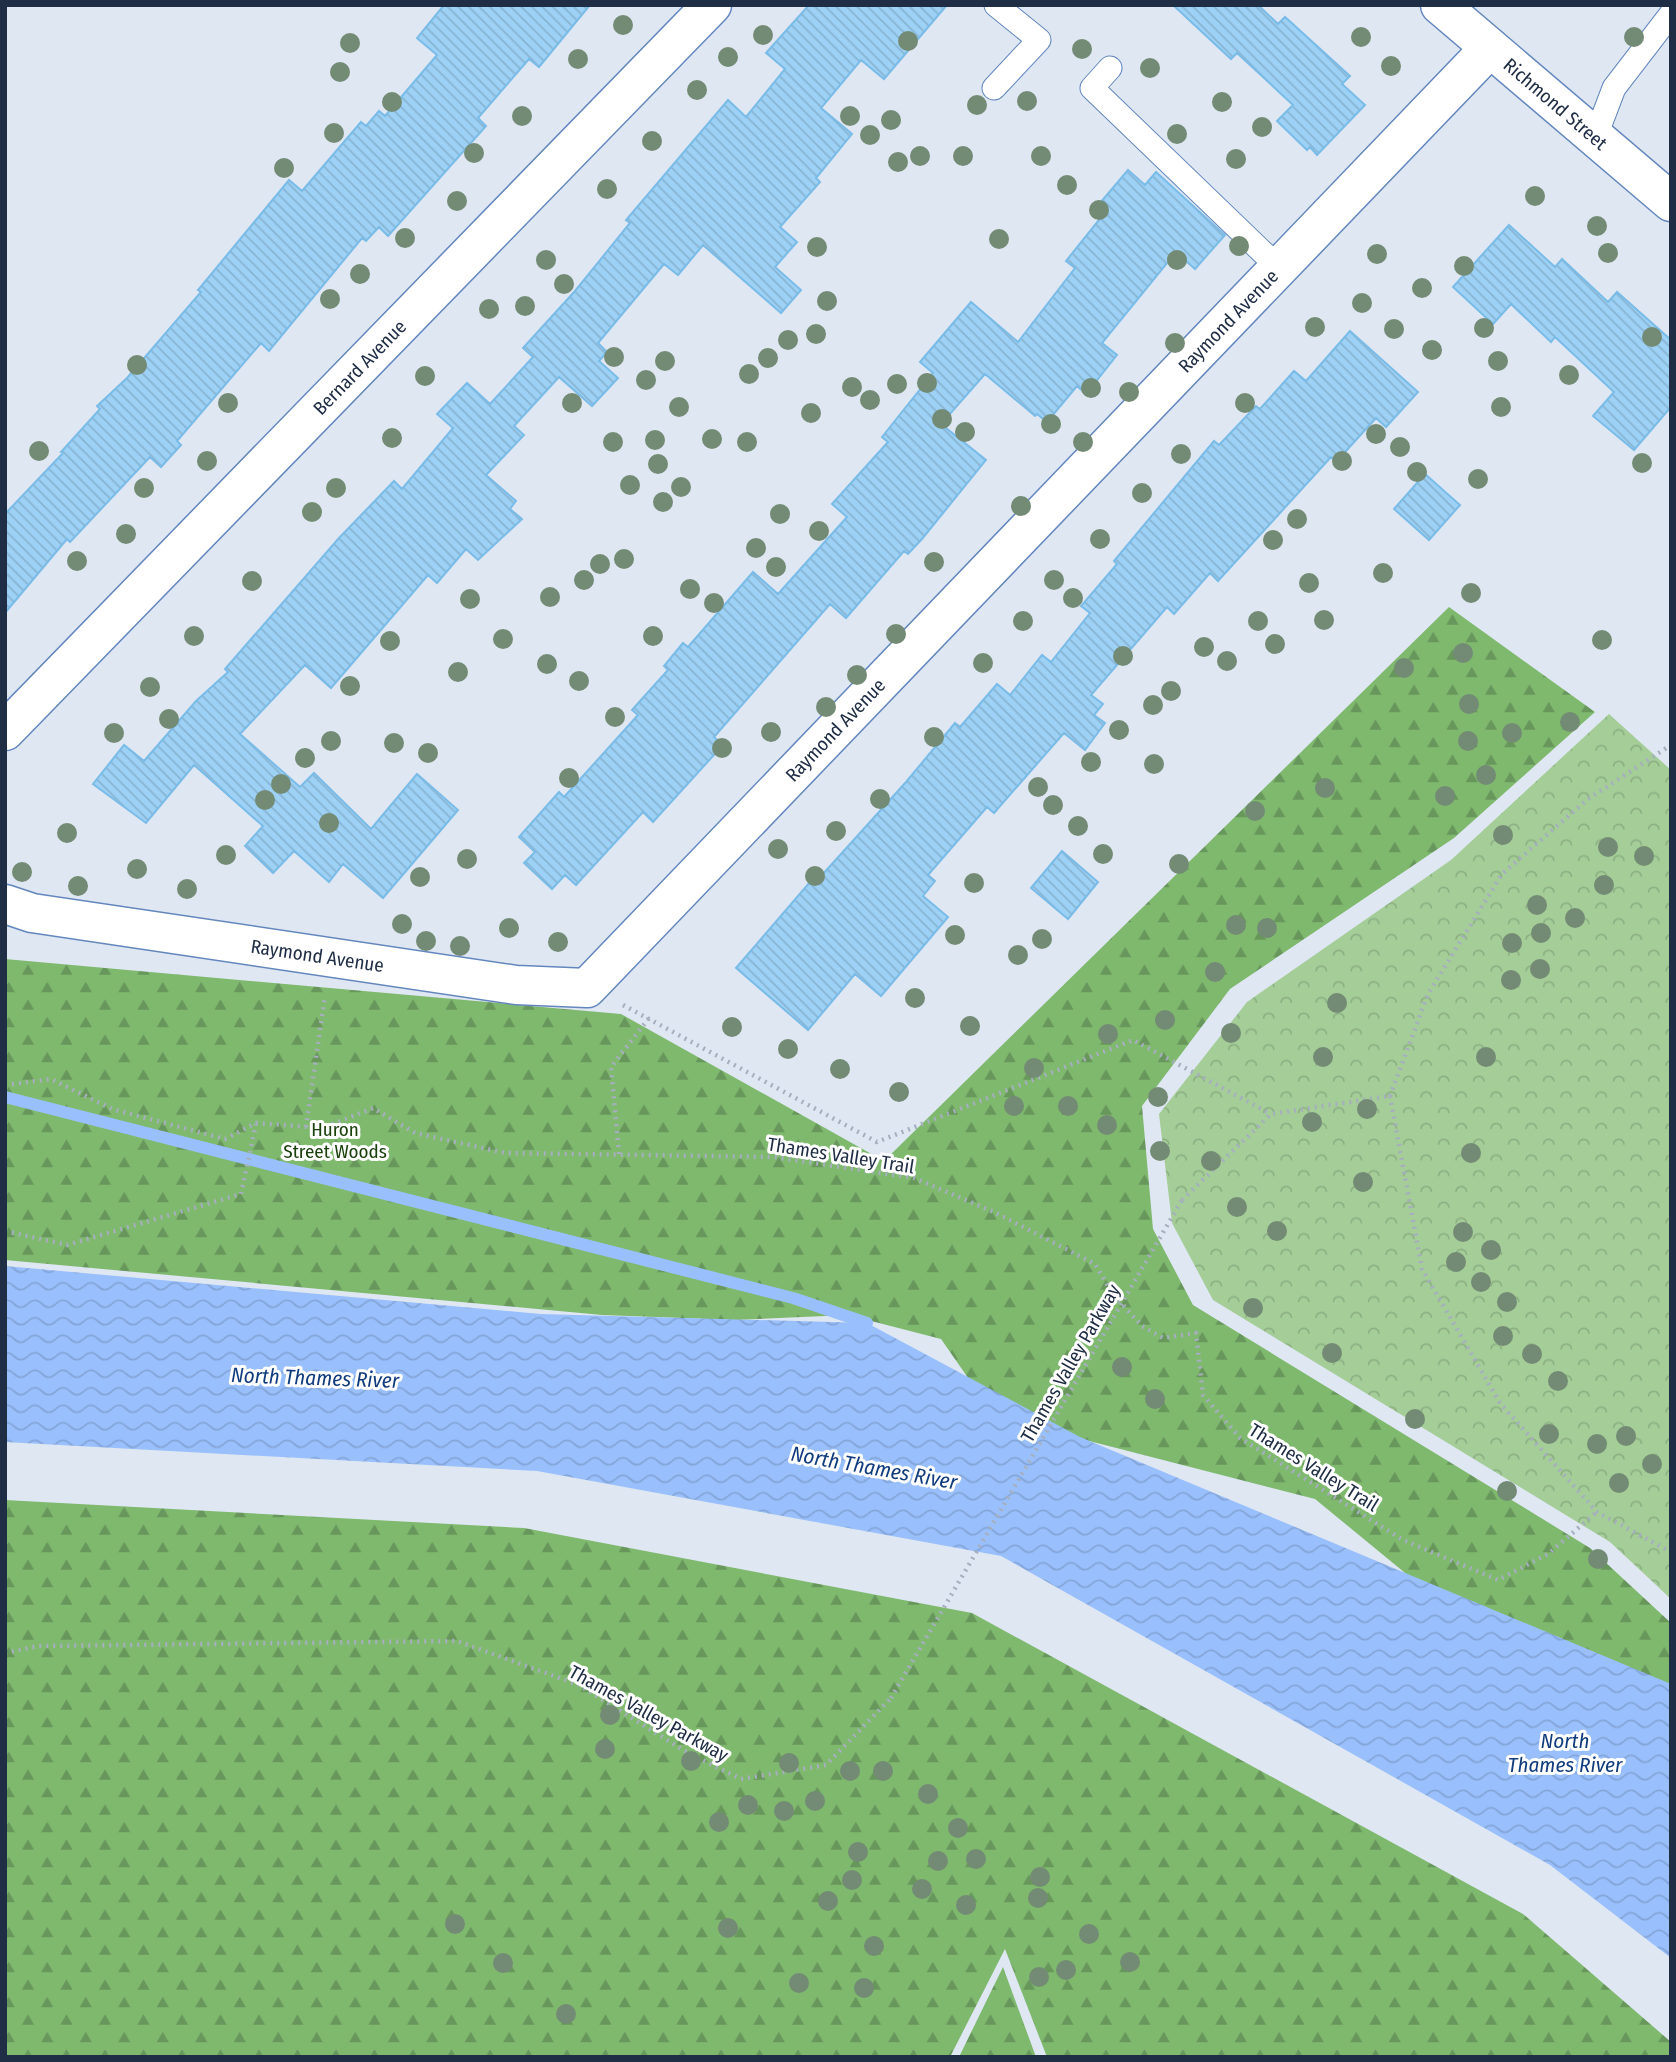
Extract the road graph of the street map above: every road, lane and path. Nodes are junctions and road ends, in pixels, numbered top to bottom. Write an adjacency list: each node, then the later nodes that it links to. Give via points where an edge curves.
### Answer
1 (712, 5): 11 (street, Bernard Avenue)
2 (996, 5): 7 (lane, via 1039,40)
3 (1446, 7): 5 (street, Richmond Street)
4 (1671, 14): 8 (lane, via 1614,88)
5 (1490, 48): 8 (street, Richmond Street); 10 (street, Raymond Avenue)
6 (1110, 68): 10 (lane, via 1092,88)
7 (994, 88)
8 (1595, 138): 9 (street, Richmond Street)
9 (1671, 202)
10 (1278, 268): 15 (street, Raymond Avenue)
11 (5, 732)
12 (1671, 744): 18 (path, via 1588,799 1502,874 1428,994)
13 (5, 904): 14 (street, Raymond Avenue, via 32,913)
14 (330, 957): 15 (street, Raymond Avenue, via 516,985); 21 (path)
15 (587, 988): 16 (path)
16 (650, 1018): 19 (path, via 877,1142 1133,1040); 22 (path, via 611,1067)
17 (5, 1085): 20 (path, Thames Valley Trail, via 51,1079 112,1109 225,1139)
18 (1390, 1096): 19 (path); 24 (path, via 1422,1269 1500,1403)
19 (1271, 1114): 26 (path, Thames Valley Parkway, bridge, via 1182,1200 891,1699 826,1765 741,1779 688,1753 579,1685 457,1641 38,1646)
20 (256, 1124): 21 (path, Thames Valley Trail); 23 (path, via 241,1194 67,1245)
21 (306, 1127): 22 (path, Thames Valley Trail, via 323,1129 373,1108 415,1133 505,1153)
22 (619, 1154): 24 (path, Thames Valley Trail, via 774,1157 915,1178 996,1213 1095,1265 1112,1293 1142,1326 1163,1338 1196,1333 1203,1395 1240,1438 1403,1540 1498,1580 1548,1554)
23 (5, 1231)
24 (1597, 1512): 25 (path)
25 (1671, 1552)
26 (5, 1653)

